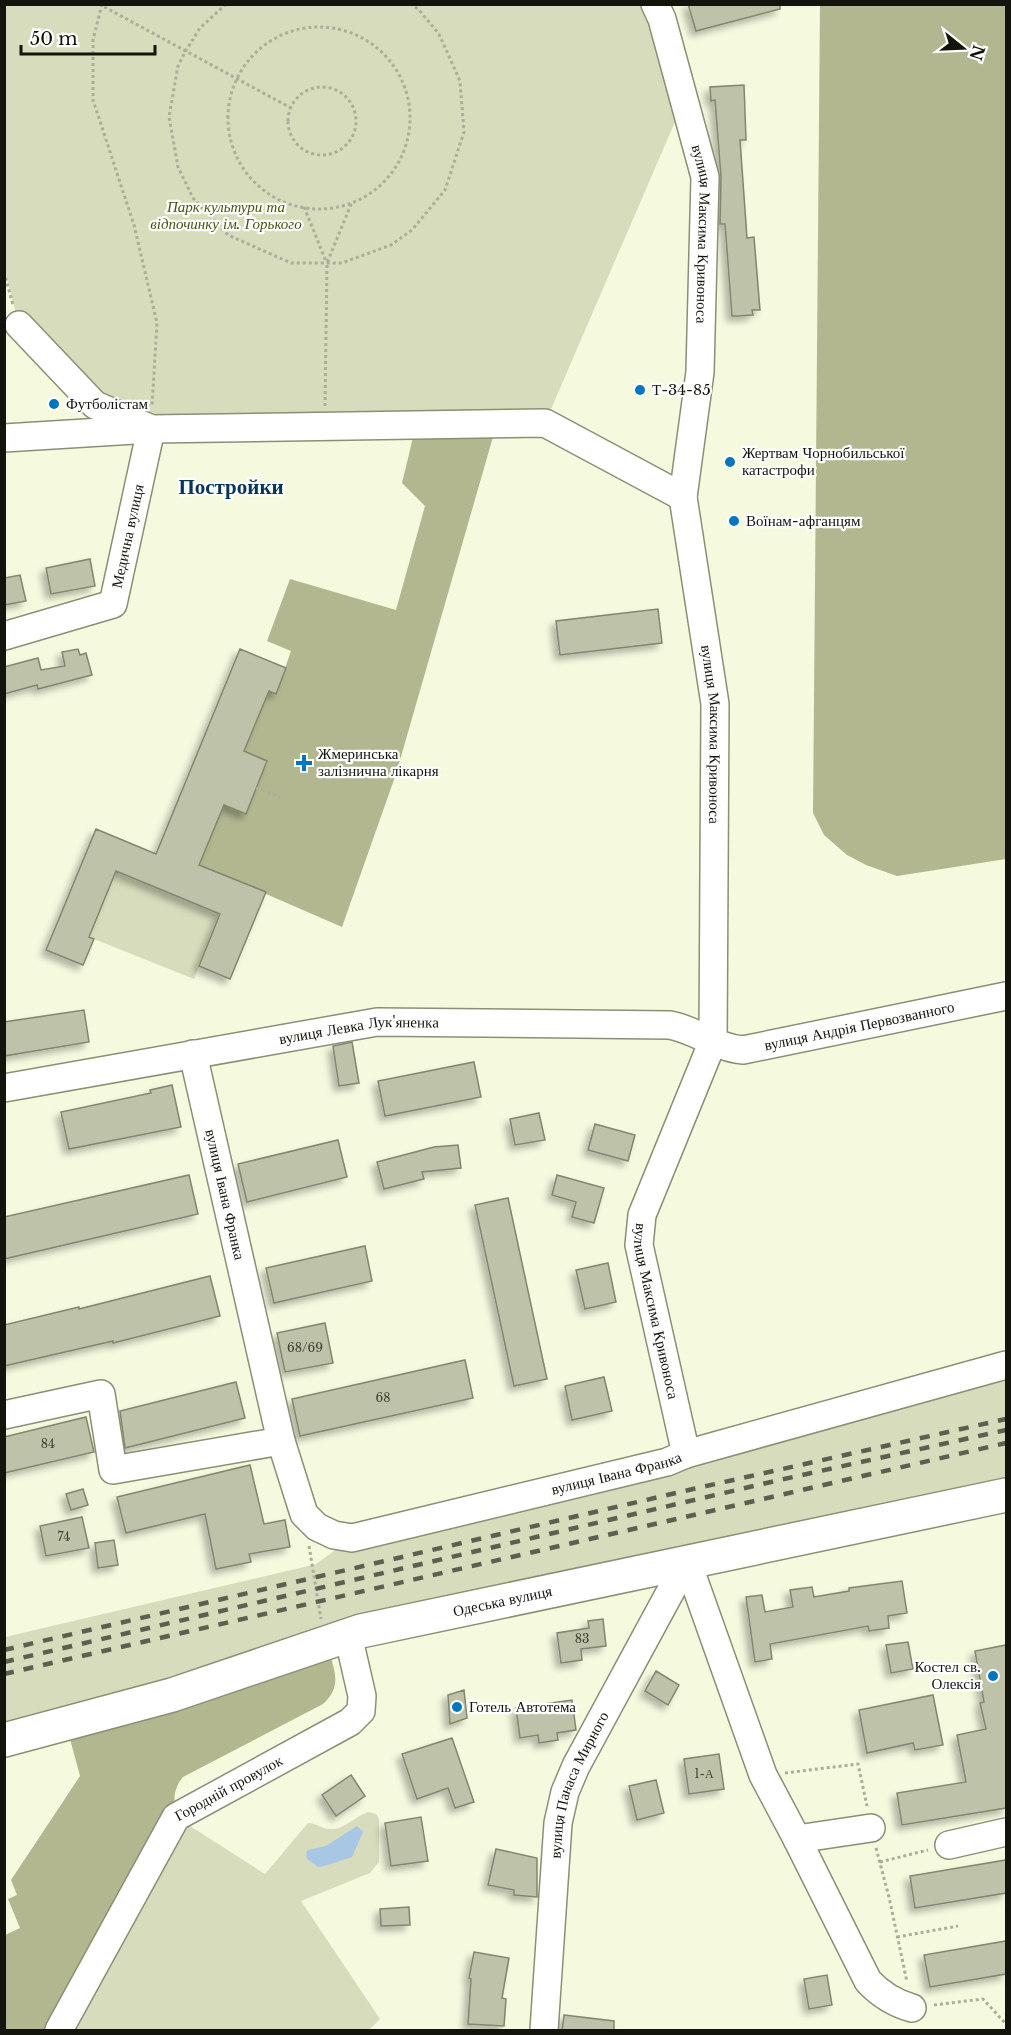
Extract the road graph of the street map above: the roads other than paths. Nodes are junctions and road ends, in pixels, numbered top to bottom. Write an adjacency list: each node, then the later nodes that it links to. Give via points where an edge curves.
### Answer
1 (655, 4): 5 (street, вулиця Максима Кривоноса, via 705,177 700,372)
2 (19, 325): 3 (street, via 96,405)
3 (151, 429): 4 (street); 5 (street, via 545,423); 6 (street, Медична вулиця, via 113,604)
4 (4, 438)
5 (683, 497): 8 (street, вулиця Максима Кривоноса, via 715,704)
6 (4, 636)
7 (1006, 996): 8 (street, вулиця Андрія Первозванного, via 753,1050 733,1049)
8 (713, 1041): 9 (street, вулиця Левка Лук'яненка, via 681,1027 657,1024 377,1022); 14 (street, вулиця Максима Кривоноса, via 649,1196 639,1231 641,1259)
9 (193, 1054): 10 (street, вулиця Левка Лук'яненка); 13 (street, вулиця Івана Франка)
10 (4, 1088)
11 (1006, 1365): 14 (street, вулиця Івана Франка)
12 (4, 1415): 13 (street, via 101,1394 113,1470)
13 (281, 1441): 14 (street, вулиця Івана Франка, via 304,1514 317,1527 352,1538 656,1465)
14 (686, 1454)
15 (1006, 1495): 16 (main road, Одеська вулиця)
16 (687, 1561): 17 (main road, Одеська вулиця); 21 (street, via 763,1775); 25 (street, вулиця Панаса Мирного, via 565,1792 558,1823)
17 (337, 1638): 18 (main road, Одеська вулиця, via 172,1695); 24 (street, Городній провулок, via 362,1696 357,1717 176,1817)
18 (4, 1740)
19 (871, 1828): 21 (street)
20 (1006, 1832): 22 (street)
21 (797, 1839): 23 (street, via 868,1981 881,1995)
22 (949, 1845)
23 (912, 2008)
24 (59, 2031)
25 (544, 2031)

